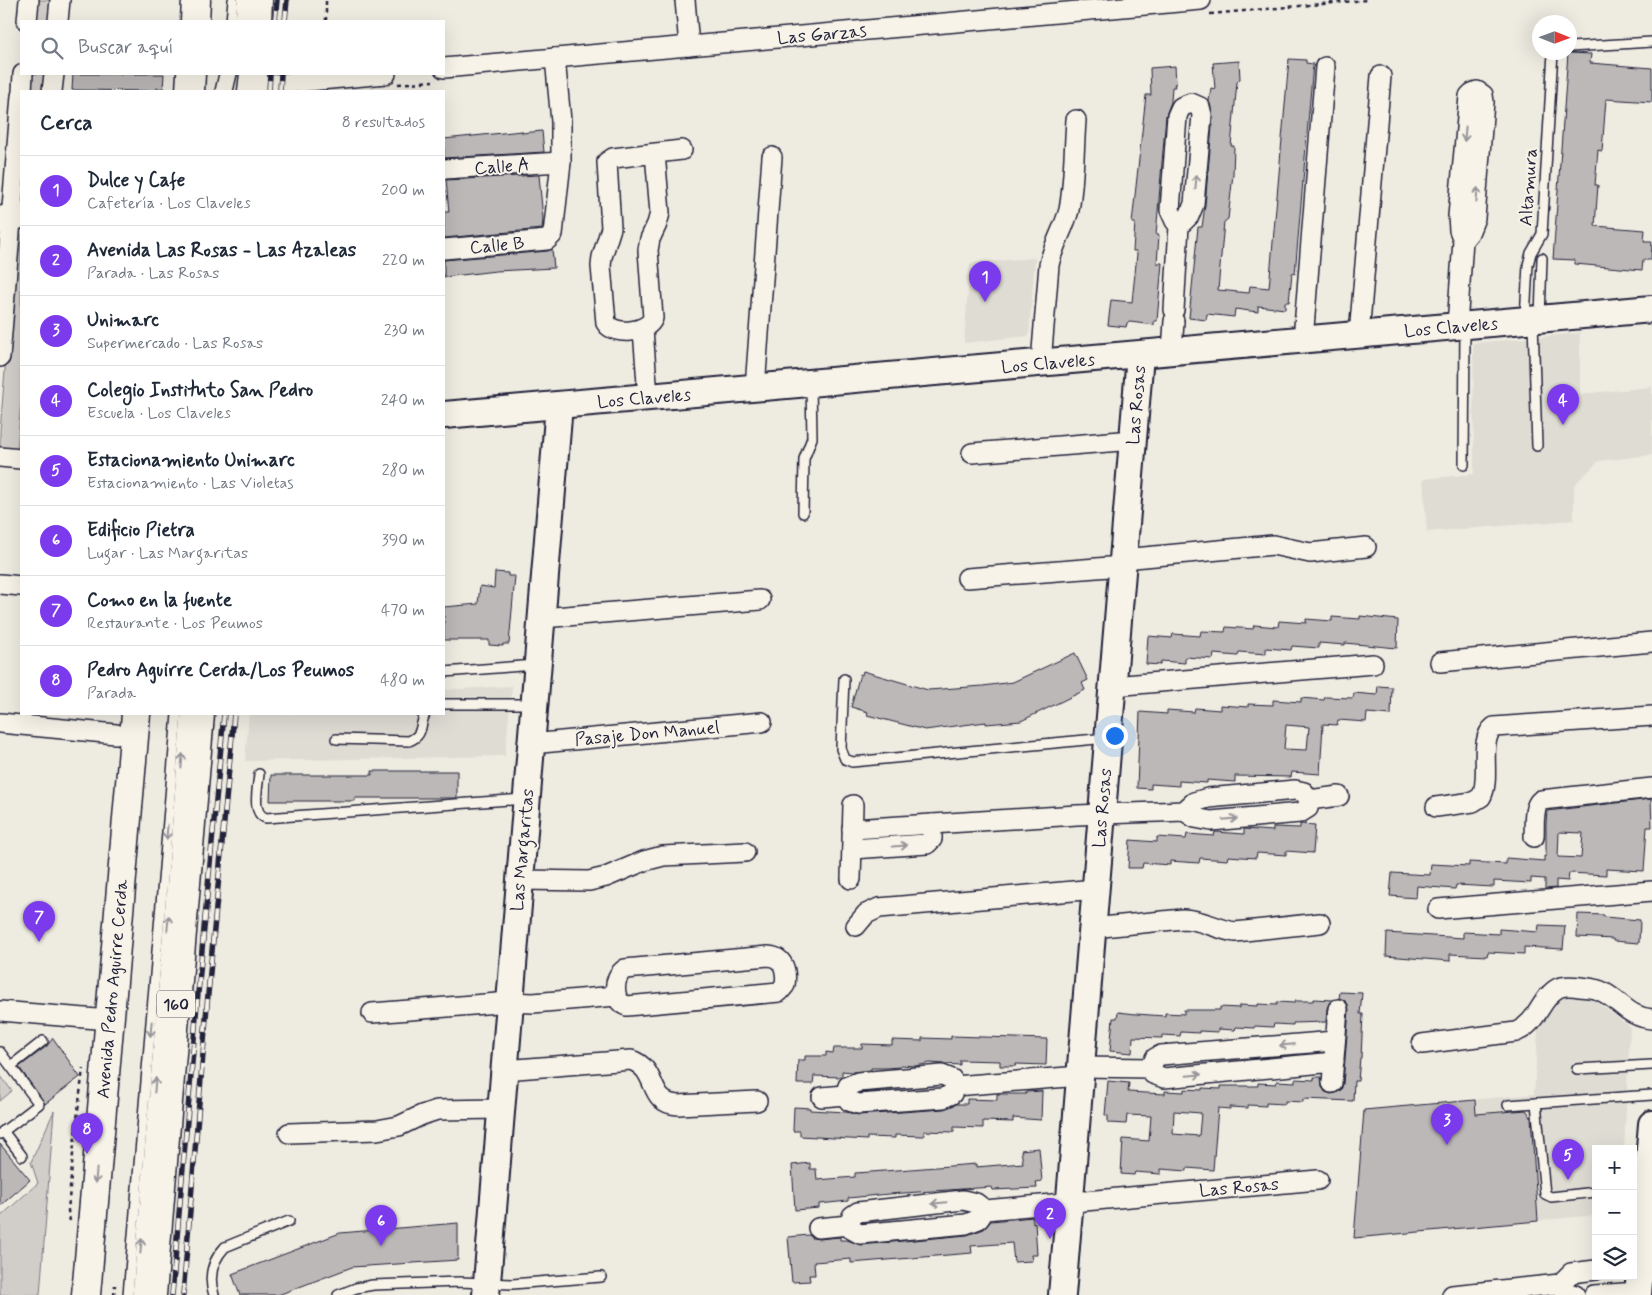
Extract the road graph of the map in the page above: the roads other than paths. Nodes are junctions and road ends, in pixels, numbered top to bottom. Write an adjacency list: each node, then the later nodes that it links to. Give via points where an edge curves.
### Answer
1 (29, 0): 10 (street)
2 (60, 0): 11 (street)
3 (196, 0): 12 (highway)
4 (233, 0): 13 (lane)
5 (242, 0): 14 (lane)
6 (258, 0): 15 (highway)
7 (685, 0): 17 (street)
8 (1201, 0): 9 (street, Las Garzas)
9 (1181, 1): 17 (street, Las Garzas)
10 (28, 20)
11 (58, 20)
12 (195, 20)
13 (231, 20)
14 (240, 20)
15 (258, 20)
16 (1652, 42): 18 (lane)
17 (689, 46): 19 (street, Las Garzas)
18 (1577, 47)
19 (555, 58): 22 (street, Las Garzas); 39 (street, via 562,122)
20 (1553, 60): 47 (lane, Altamura, via 1542,234 1528,265)
21 (1325, 67): 51 (street)
22 (445, 68)
23 (23, 75): 30 (street)
24 (54, 75): 31 (street)
25 (191, 75): 32 (highway)
26 (224, 75): 33 (lane)
27 (370, 75): 29 (street)
28 (1381, 76): 50 (street)
29 (244, 83)
30 (22, 90)
31 (52, 90)
32 (190, 90)
33 (220, 90)
34 (20, 108): 41 (street)
35 (1076, 120): 55 (street, via 1069,207 1049,265)
36 (682, 150): 37 (street)
37 (655, 153): 49 (street, via 660,213 648,250 654,318 650,326); 49 (street, via 613,158 607,162 612,228 601,266 606,323 615,331)
38 (772, 157): 57 (street)
39 (561, 162): 40 (street, Calle A); 44 (street, Calle B, via 550,238)
40 (445, 170)
41 (11, 218): 54 (street)
42 (1179, 226): 42 (street, one-way to 42, via 1189,216 1194,204 1202,115 1200,107 1191,102 1181,107 1177,116 1170,210); 52 (street)
43 (1464, 240): 43 (street, one-way to 43, via 1475,218 1484,102 1483,95 1477,91 1469,96 1460,187 1458,225); 48 (street)
44 (445, 249)
45 (1542, 258): 47 (lane, via 1541,293)
46 (1652, 309): 47 (street, Los Claveles)
47 (1533, 320): 48 (street, Los Claveles); 62 (lane)
48 (1461, 326): 50 (street, Los Claveles); 66 (lane)
49 (643, 329): 58 (street)
50 (1359, 335): 51 (street, Los Claveles)
51 (1303, 340): 52 (street, Los Claveles)
52 (1172, 352): 53 (street, Los Claveles)
53 (1140, 355): 55 (street, Los Claveles); 61 (street, Las Rosas)
54 (0, 357)
55 (1042, 363): 56 (street, Los Claveles)
56 (811, 383): 57 (street, Los Claveles); 67 (lane, via 812,433 804,459)
57 (755, 388): 58 (street, Los Claveles)
58 (648, 397): 59 (street, Los Claveles)
59 (559, 405): 60 (street, Los Claveles); 74 (street, Las Margaritas)
60 (445, 415)
61 (1133, 440): 63 (street); 69 (street, Las Rosas)
62 (1537, 446)
63 (972, 453)
64 (0, 457): 65 (street)
65 (20, 459)
66 (1464, 465)
67 (802, 513)
68 (1366, 547): 69 (street, via 1310,553 1267,545)
69 (1123, 563): 70 (street); 81 (street, Las Rosas)
70 (967, 578)
71 (0, 584): 72 (street)
72 (20, 586)
73 (760, 600): 74 (street)
74 (542, 618): 78 (street, Las Margaritas)
75 (1652, 642): 76 (street)
76 (1440, 662)
77 (1373, 664): 81 (street)
78 (538, 665): 79 (lane); 83 (street, Las Margaritas)
79 (445, 672)
80 (844, 679): 93 (lane, via 841,749 845,759 852,762)
81 (1113, 686): 93 (street, Las Rosas)
82 (445, 704): 83 (lane)
83 (534, 704): 95 (street, Las Margaritas)
84 (136, 715): 155 (highway, Avenida Pedro Aguirre Cerda, one-way to 155)
85 (177, 715): 156 (lane, one-way to 156)
86 (186, 715): 157 (lane, one-way to 86)
87 (200, 715): 158 (highway, 160)
88 (424, 715): 94 (lane, via 421,731 409,741)
89 (1652, 716): 101 (street, via 1494,728 1487,738 1482,797 1473,802)
90 (762, 722): 95 (street, Pasaje Don Manuel)
91 (0, 723): 92 (street)
92 (116, 734)
93 (1108, 738): 102 (street, Las Rosas)
94 (336, 739)
95 (531, 744): 99 (street, Las Margaritas)
96 (259, 774): 99 (lane, via 257,810 266,818)
97 (1652, 788): 105 (street, via 1541,800 1536,807)
98 (1339, 796): 102 (street, via 1309,800 1308,808 1295,813 1211,820 1195,818 1184,811)
99 (526, 799): 109 (street, Las Margaritas)
100 (853, 805): 104 (street)
101 (1436, 807)
102 (1102, 814): 103 (street); 110 (street, Las Rosas)
103 (932, 824): 104 (street); 106 (street, one-way to 103, via 927,844 932,838)
104 (852, 829): 106 (street)
105 (1534, 837)
106 (852, 849): 108 (street)
107 (745, 852): 109 (street, via 663,856 589,881)
108 (850, 879)
109 (520, 880): 117 (street, Las Margaritas)
110 (1096, 890): 114 (street, via 879,908 866,914); 115 (street, Las Rosas)
111 (1652, 891): 112 (street)
112 (1438, 909)
113 (1320, 924): 115 (street, via 1235,932 1198,920 1183,919)
114 (856, 926)
115 (1092, 928): 133 (street, Las Rosas)
116 (616, 996): 116 (street, via 627,1006 774,993 785,985 784,966 778,958 768,956 629,968 618,975); 117 (street)
117 (510, 1002): 120 (street); 132 (street, Las Margaritas)
118 (1338, 1009): 123 (street)
119 (0, 1010): 121 (street)
120 (372, 1013)
121 (97, 1019)
122 (1652, 1019): 125 (street, via 1632,1014 1600,990 1565,986 1553,992 1533,1021 1516,1032)
123 (1335, 1041): 127 (street); 130 (street, one-way to 130, via 1161,1055 1155,1058)
124 (43, 1042): 129 (lane)
125 (1422, 1044)
126 (0, 1052): 129 (lane)
127 (1334, 1062): 130 (street, one-way to 127, via 1153,1074 1164,1078); 134 (street)
128 (1652, 1065): 131 (lane)
129 (11, 1066): 141 (lane, via 39,1104)
130 (1151, 1068): 133 (street)
131 (1576, 1069)
132 (504, 1070): 137 (street, via 631,1060 646,1069 657,1094 668,1104); 140 (street, Las Margaritas)
133 (1081, 1072): 136 (street, via 955,1086 952,1094 944,1098 858,1104 849,1101 846,1095); 147 (street, Las Rosas)
134 (1332, 1083)
135 (1652, 1094): 138 (lane)
136 (822, 1096)
137 (757, 1101)
138 (1536, 1103): 139 (lane); 146 (lane, via 1545,1194 1551,1197)
139 (1508, 1105)
140 (501, 1109): 142 (street, via 437,1110 400,1126 377,1130); 153 (street, Las Margaritas)
141 (2, 1133): 144 (lane)
142 (289, 1133)
143 (1651, 1139): 152 (street, via 1643,1188)
144 (22, 1156)
145 (1318, 1180): 147 (street, Las Rosas)
146 (1592, 1192)
147 (1070, 1202): 149 (street, via 985,1210 964,1200 855,1213 849,1225); 161 (street, Las Rosas)
148 (289, 1221): 159 (lane, via 225,1247 213,1265)
149 (818, 1228)
150 (1592, 1270): 154 (street, via 1567,1276)
151 (601, 1277): 153 (lane)
152 (1640, 1278): 163 (street)
153 (486, 1289): 160 (lane, via 459,1282 373,1286)
154 (1567, 1290): 162 (street)
155 (86, 1295)
156 (128, 1295)
157 (137, 1295)
158 (152, 1295)
159 (214, 1295)
160 (338, 1295)
161 (1062, 1295)
162 (1452, 1295)
163 (1594, 1295)

